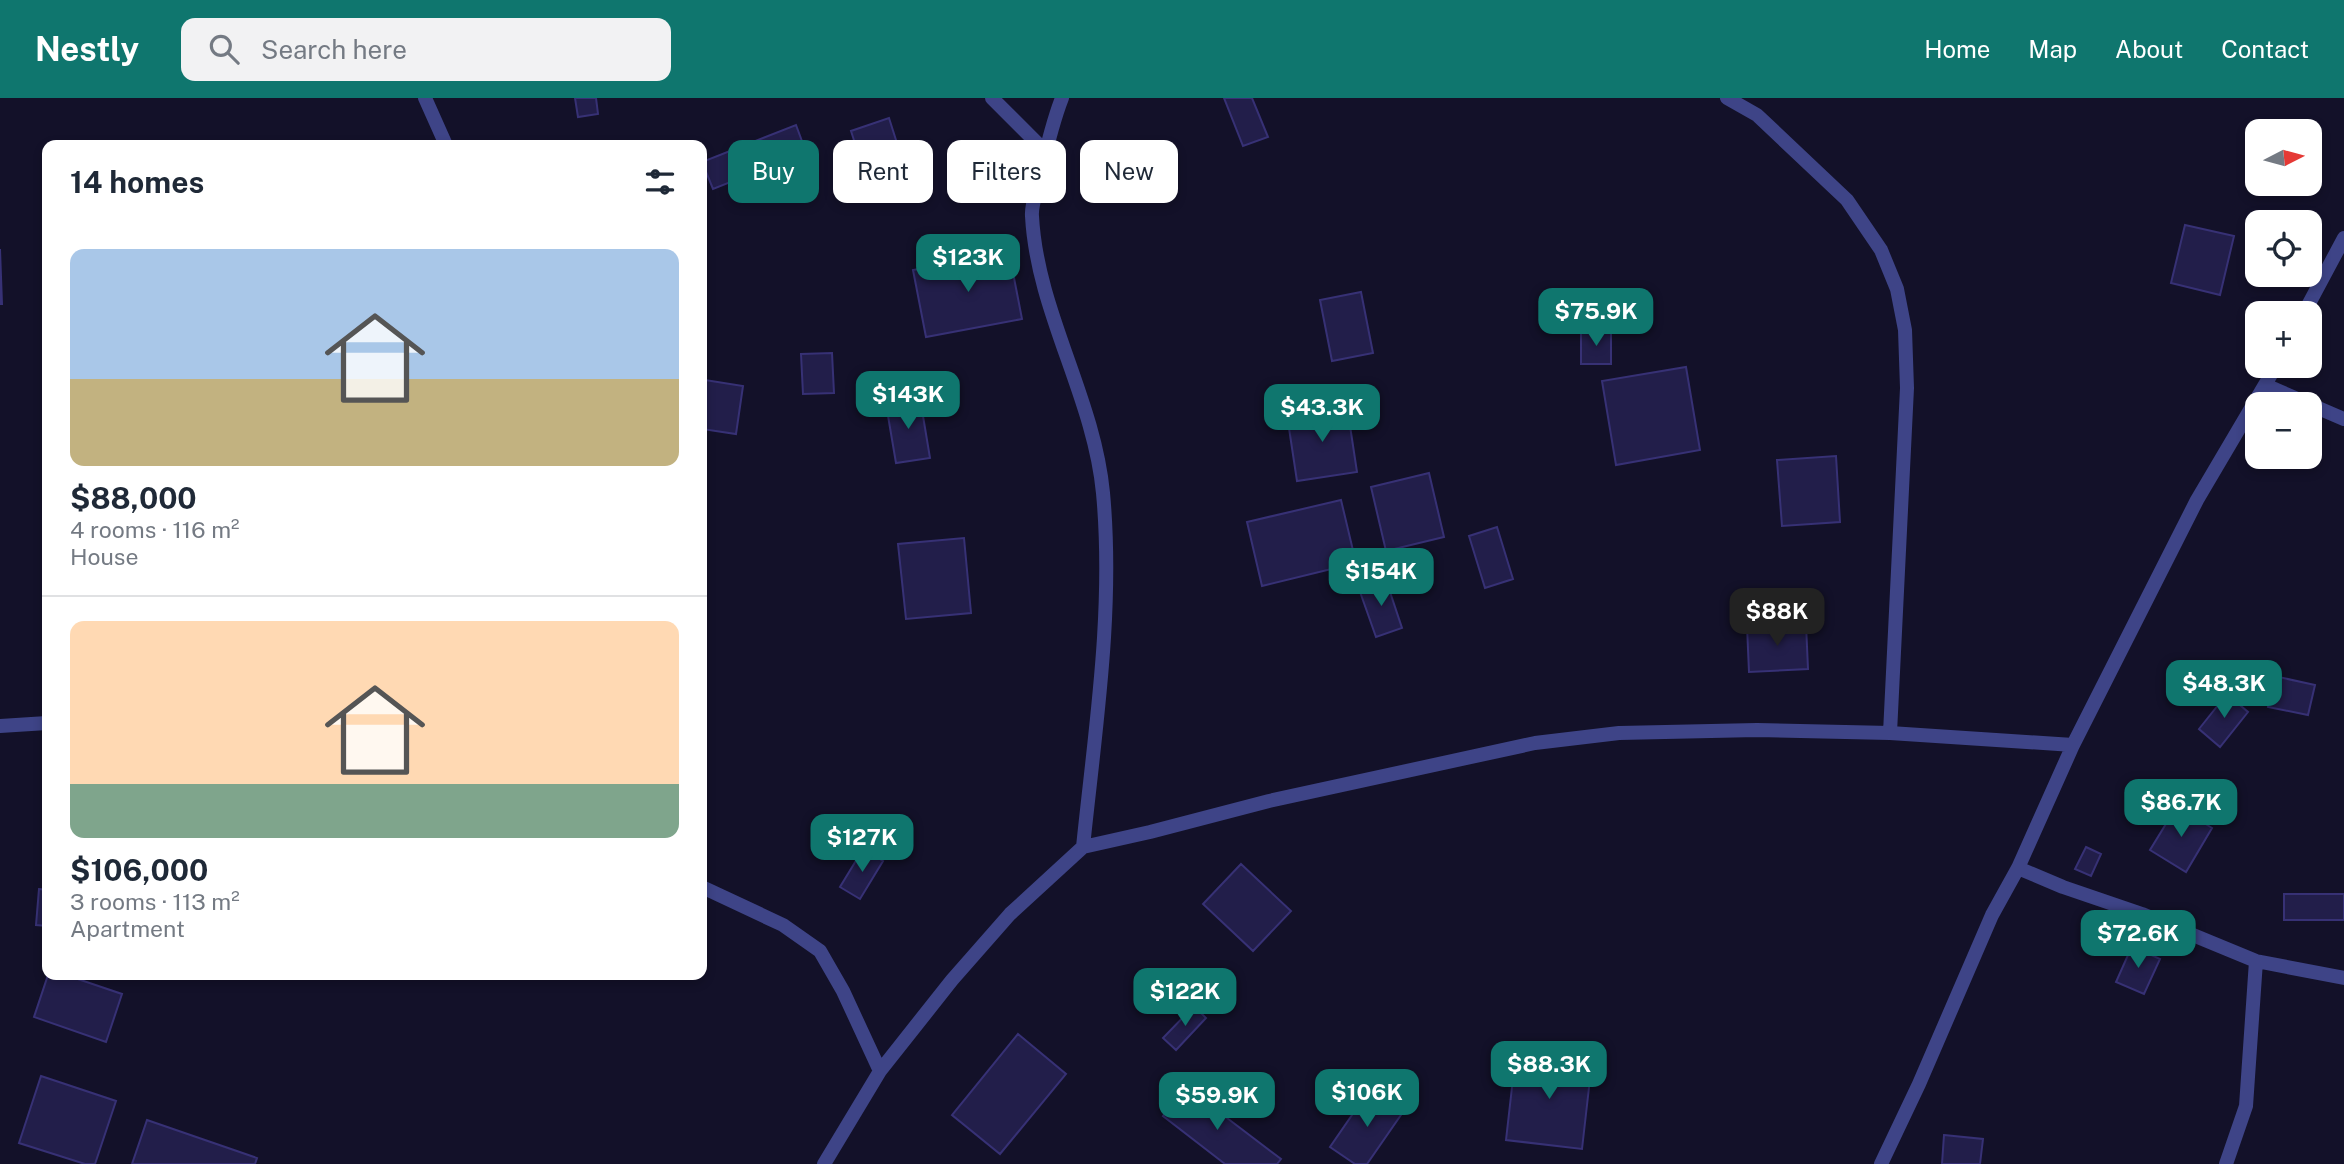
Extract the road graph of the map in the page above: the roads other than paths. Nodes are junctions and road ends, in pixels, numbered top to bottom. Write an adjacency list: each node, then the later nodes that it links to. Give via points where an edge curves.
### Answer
1 (425, 98): 5 (street)
2 (992, 98): 6 (street)
3 (1062, 98): 7 (street)
4 (1727, 98): 16 (street, via 1757,115 1847,200 1881,250 1897,289 1905,330 1907,388)
5 (444, 140)
6 (1034, 140)
7 (1048, 140)
8 (1033, 203): 18 (street, via 1039,272 1091,432 1107,546 1106,613)
9 (2344, 238): 10 (street)
10 (2310, 301)
11 (2269, 378): 12 (street)
12 (2265, 385): 13 (street); 17 (street, via 2197,500)
13 (2344, 419)
14 (42, 723): 15 (street)
15 (0, 726)
16 (1891, 733): 17 (street); 18 (street, via 1619,733 1535,743)
17 (2073, 746): 19 (street)
18 (1083, 847): 23 (street, via 1010,914)
19 (2018, 868): 21 (street); 25 (street, via 1992,915)
20 (707, 889): 23 (street, via 783,925 820,951)
21 (2256, 961): 22 (street); 26 (street, via 2246,1105)
22 (2344, 978)
23 (880, 1071): 24 (street)
24 (824, 1164)
25 (1881, 1164)
26 (2226, 1164)

